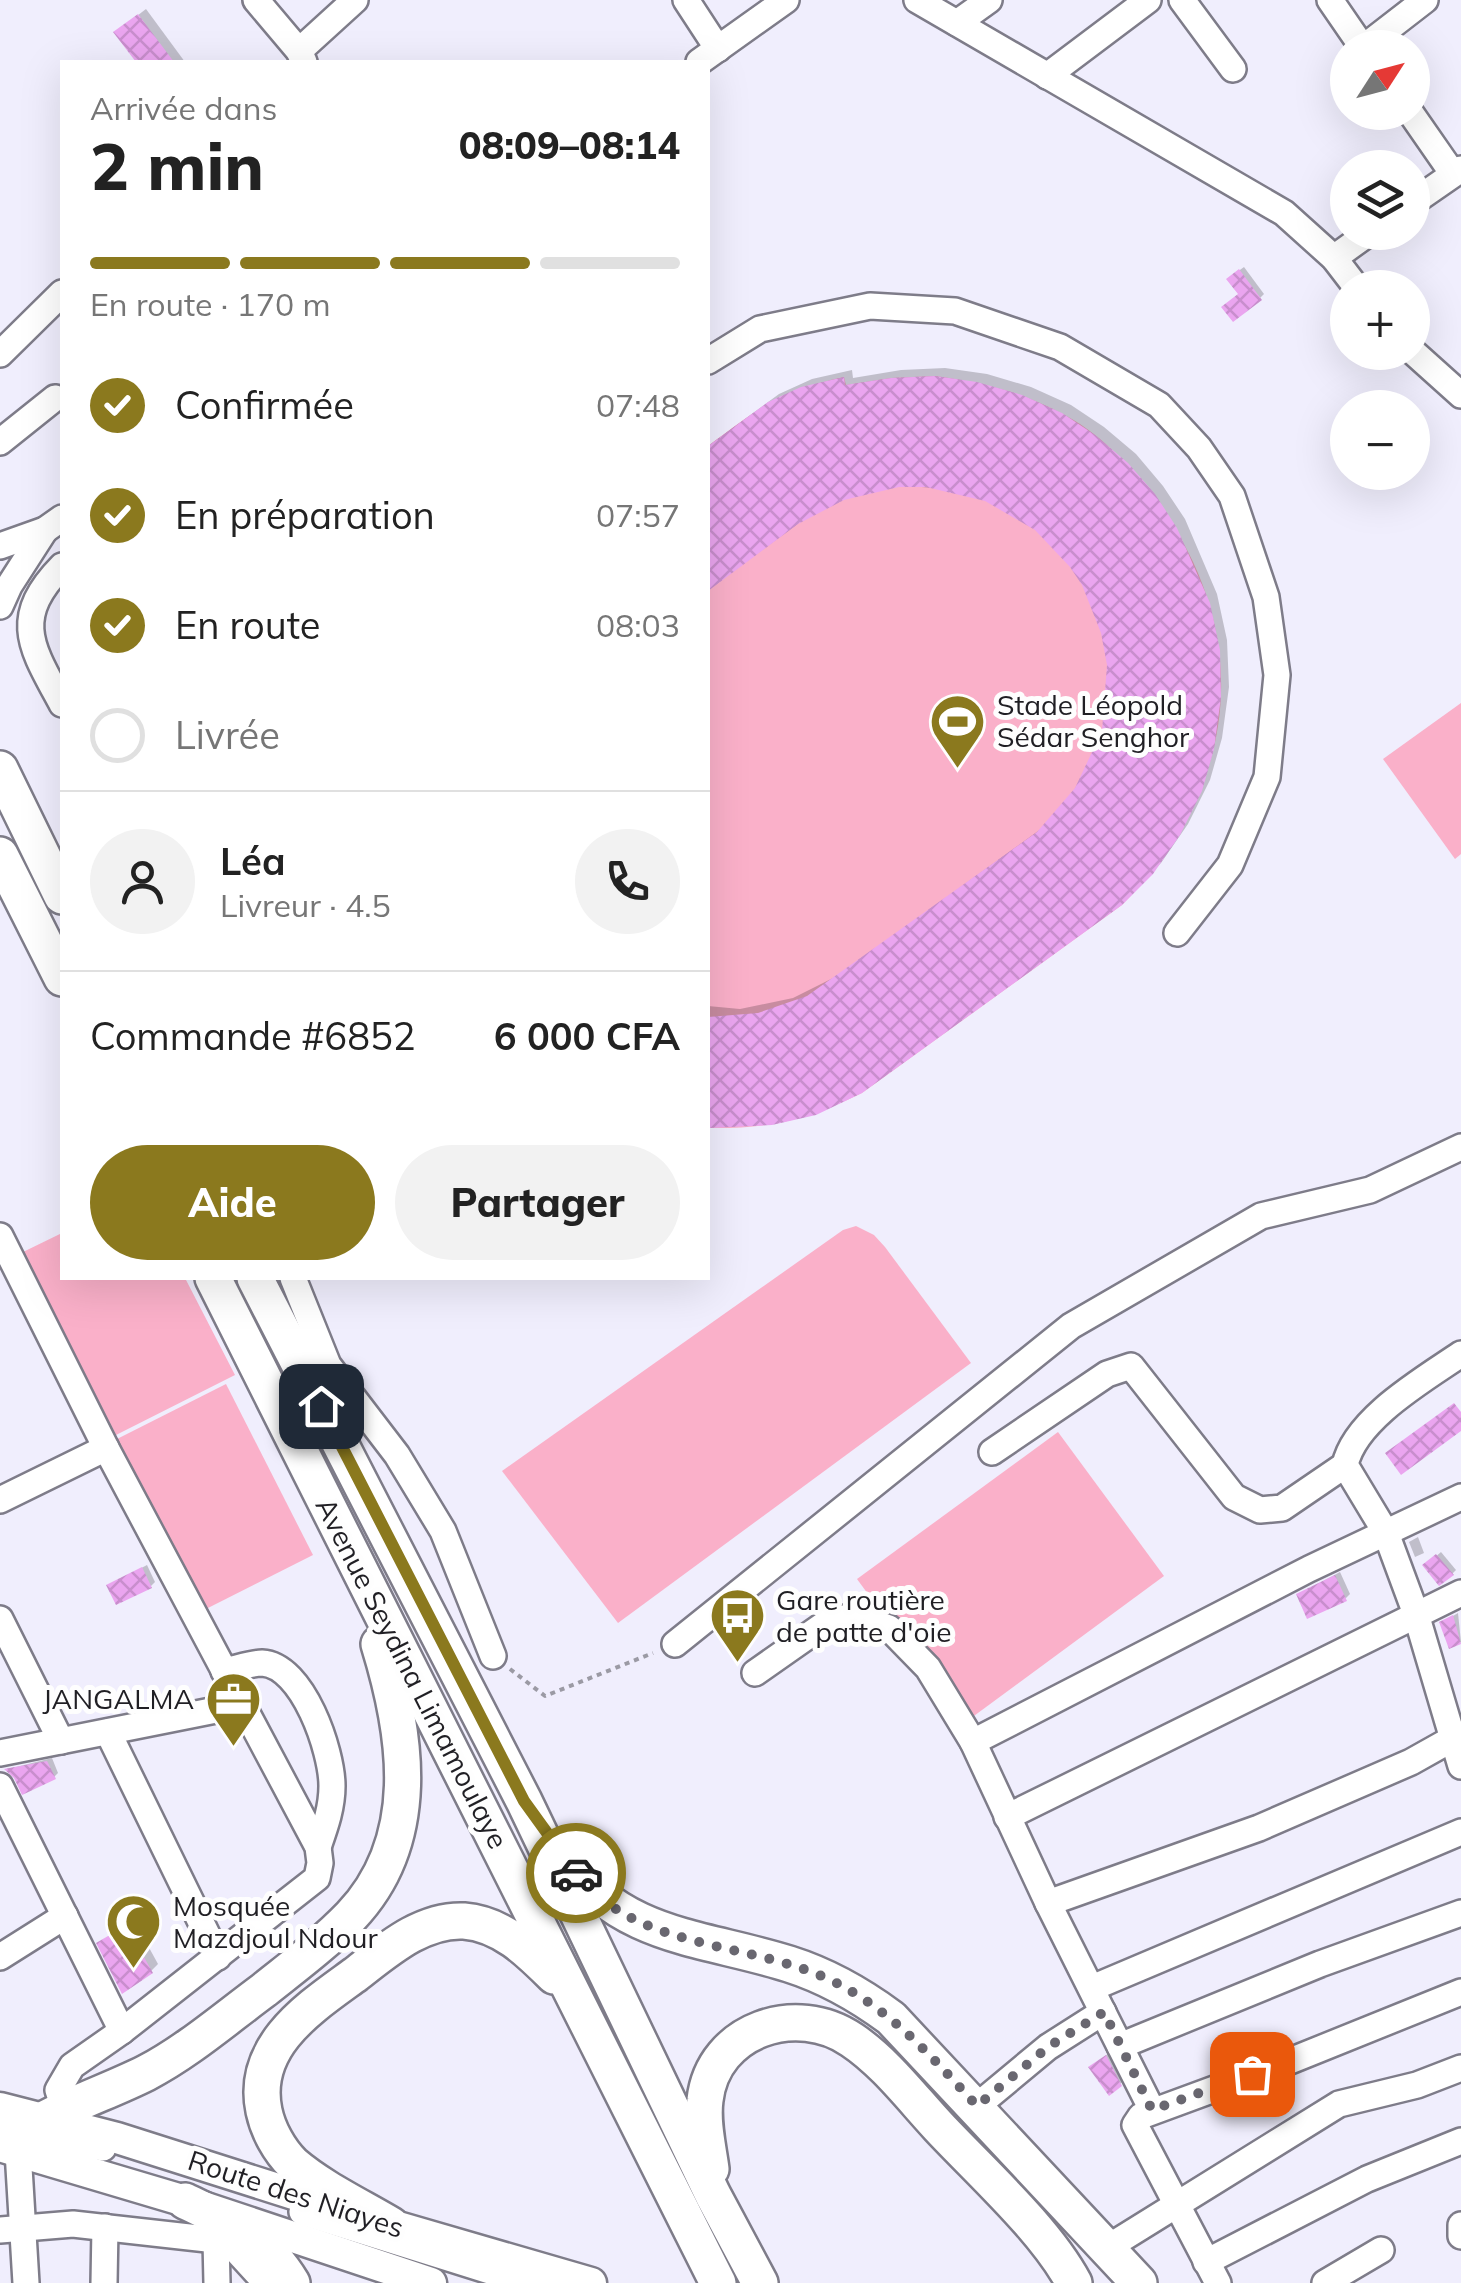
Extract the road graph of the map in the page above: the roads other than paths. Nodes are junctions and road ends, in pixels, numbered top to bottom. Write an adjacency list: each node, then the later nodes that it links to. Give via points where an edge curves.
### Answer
1 (256, 0): 15 (street)
2 (356, 0): 15 (street)
3 (686, 0): 14 (street)
4 (786, 0): 14 (street)
5 (917, 0): 11 (street)
6 (989, 0): 11 (street)
7 (1148, 0): 17 (street)
8 (1182, 0): 16 (street)
9 (1330, 0): 12 (street)
10 (1425, 0): 13 (street)
11 (957, 23): 17 (street)
12 (1351, 30)
13 (1387, 30)
14 (708, 56)
15 (302, 57)
16 (1232, 69)
17 (1047, 76): 22 (street, via 1284,212)
18 (1424, 130): 19 (street)
19 (1457, 171): 20 (street)
20 (1430, 190)
21 (1345, 250): 22 (street)
22 (1334, 258): 23 (street)
23 (1343, 270)
24 (60, 295): 25 (street)
25 (0, 354)
26 (710, 360): 39 (street, via 760,329 870,306 955,311 1060,346 1159,404 1198,448 1232,496 1266,597 1277,675 1267,777 1230,865)
27 (1430, 368): 28 (street)
28 (1461, 396)
29 (55, 398): 30 (street)
30 (0, 442)
31 (54, 524): 32 (street); 34 (street)
32 (0, 546)
33 (60, 568): 35 (street, via 38,596 29,629)
34 (0, 606)
35 (60, 700)
36 (0, 769): 38 (highway)
37 (0, 855): 40 (highway)
38 (60, 892)
39 (1176, 933)
40 (60, 974)
41 (1461, 1147): 58 (street, via 1370,1190 1261,1216 1072,1326)
42 (0, 1236): 43 (street)
43 (8, 1272): 48 (street)
44 (213, 1280): 54 (highway, Avenue Seydina Limamoulaye)
45 (256, 1280): 70 (highway, Avenue Seydina Limamoulaye)
46 (294, 1280): 59 (street, via 328,1365 397,1455 443,1531)
47 (1461, 1354): 50 (street, via 1370,1421)
48 (106, 1448): 52 (street); 60 (street)
49 (992, 1452): 50 (street, via 1107,1374 1131,1366 1234,1498 1260,1510 1282,1508)
50 (1345, 1465): 53 (street)
51 (1461, 1497): 53 (street)
52 (0, 1500)
53 (1386, 1533): 56 (street); 66 (street)
54 (353, 1557): 81 (highway, Avenue Seydina Limamoulaye); 89 (highway, via 386,1664 404,1760 404,1803 380,1878 316,1949 178,2054)
55 (1461, 1593): 56 (street)
56 (1416, 1614): 64 (street); 71 (street)
57 (3, 1633): 65 (street)
58 (675, 1644)
59 (493, 1656)
60 (224, 1671): 62 (street); 73 (street, via 263,1663 283,1670 304,1691 332,1781 331,1810)
61 (756, 1673): 66 (street, via 832,1618 858,1617 889,1628 928,1668)
62 (242, 1705): 63 (street); 73 (street)
63 (108, 1732): 65 (street); 78 (street)
64 (1456, 1736): 68 (street); 74 (street, via 1259,1828)
65 (61, 1741): 67 (street)
66 (973, 1742): 71 (street)
67 (0, 1754)
68 (1461, 1766)
69 (0, 1786): 76 (street)
70 (524, 1801): 86 (highway, via 585,1885 608,1903 665,1933 788,1964 862,1996); 91 (highway, Avenue Seydina Limamoulaye)
71 (1007, 1817): 74 (street)
72 (1461, 1832): 79 (street)
73 (318, 1847): 78 (street, via 317,1878)
74 (1048, 1903): 79 (street)
75 (1461, 1912): 84 (street)
76 (65, 1916): 77 (street); 83 (street)
77 (0, 1957)
78 (218, 1957): 83 (street)
79 (1092, 1988): 82 (street)
80 (1461, 1992): 88 (street)
81 (574, 1995): 94 (highway, via 506,1935 448,1922 406,1938 299,2016 282,2036 262,2076 261,2099 278,2146 293,2163); 112 (highway, Avenue Seydina Limamoulaye)
82 (1104, 2012): 84 (street); 86 (street, via 1048,2047)
83 (122, 2031): 89 (street, via 64,2076)
84 (1120, 2046): 88 (street)
85 (1461, 2068): 93 (street, via 1339,2104)
86 (977, 2106): 100 (highway)
87 (0, 2108): 89 (main road, Route des Niayes)
88 (1152, 2110): 93 (street, via 1135,2125)
89 (26, 2132): 92 (main road, Route des Niayes); 94 (main road, Route des Niayes, via 134,2144); 96 (street); 109 (street, via 88,2159); 110 (street, via 90,2144)
90 (1461, 2141): 102 (street, via 1367,2179)
91 (713, 2195): 113 (highway, Avenue Seydina Limamoulaye); 114 (highway, via 705,2100 726,2052 772,2024 821,2025 883,2067 1018,2212)
92 (185, 2200): 107 (highway, via 263,2244); 108 (main road, Route des Niayes)
93 (1175, 2204): 100 (street); 102 (street)
94 (390, 2225): 111 (main road, Route des Niayes)
95 (1461, 2225): 98 (street)
96 (11, 2228): 97 (street); 103 (street)
97 (104, 2228): 99 (street); 104 (street)
98 (1461, 2236)
99 (216, 2240): 105 (street); 106 (street, via 242,2255)
100 (1107, 2248): 115 (highway)
101 (1381, 2250): 116 (street)
102 (1212, 2272)
103 (26, 2283)
104 (104, 2283)
105 (216, 2283)
106 (266, 2283)
107 (292, 2283)
108 (431, 2283)
109 (476, 2283)
110 (528, 2283)
111 (591, 2283)
112 (718, 2283)
113 (760, 2283)
114 (1074, 2283)
115 (1138, 2283)
116 (1325, 2283)

